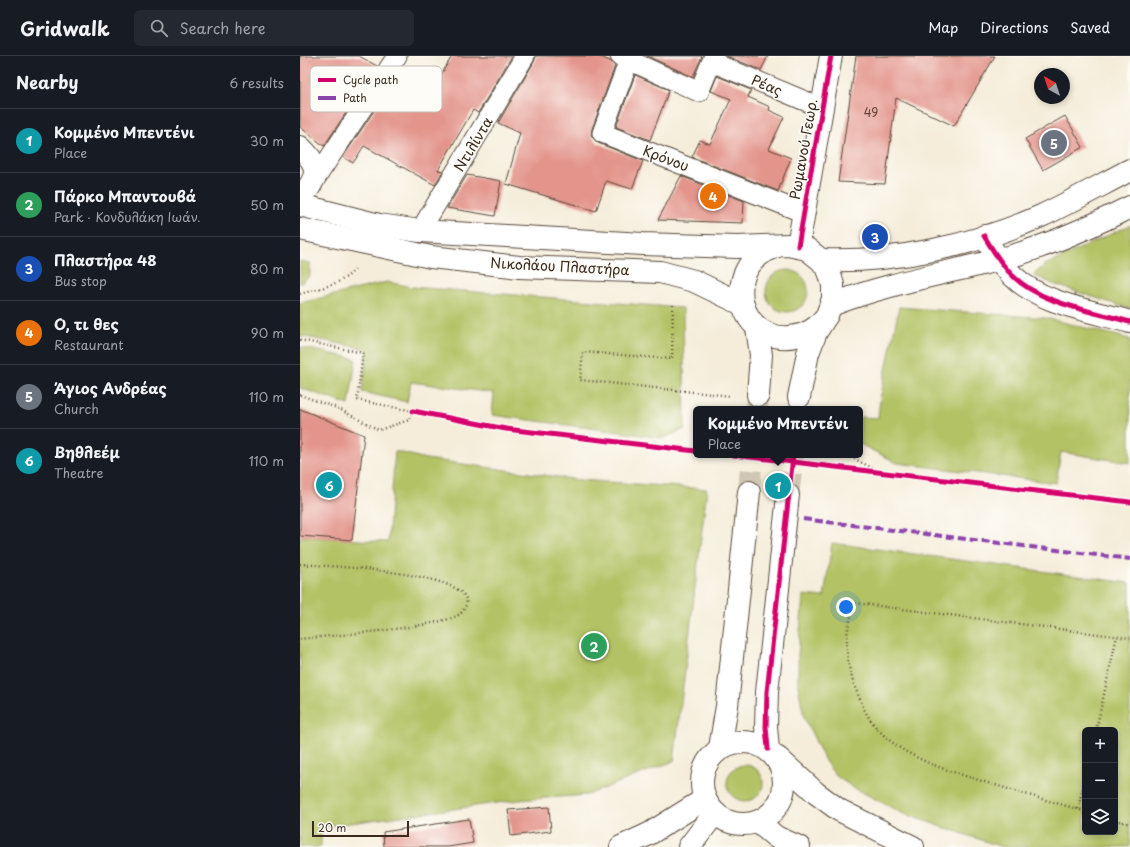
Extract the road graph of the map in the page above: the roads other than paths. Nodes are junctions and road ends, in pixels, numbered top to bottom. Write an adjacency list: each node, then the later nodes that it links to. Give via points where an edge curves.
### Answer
1 (397, 56): 6 (lane)
2 (525, 56): 16 (lane, Ντιλίντα)
3 (831, 56): 7 (main road, Ρωμανού Γεωρ.)
4 (625, 58): 5 (lane, via 699,92); 14 (lane, Κρόνου, via 602,133)
5 (713, 59): 7 (lane, Ρέας)
6 (390, 66)
7 (822, 108): 14 (main road, Ρωμανού Γεωρ.)
8 (360, 112): 11 (lane)
9 (300, 147): 11 (main road, via 315,166 316,173)
10 (1130, 170): 17 (main road, via 1040,216)
11 (306, 192)
12 (300, 205): 16 (main road, Νικολάου Πλαστήρα, via 379,225)
13 (1130, 207): 20 (main road, via 1065,237)
14 (804, 212): 18 (main road, Ρωμανού Γεωρ.)
15 (300, 229): 21 (main road, Νικολάου Πλαστήρα, via 431,257 519,267 638,270 676,275 713,289)
16 (420, 231): 18 (main road, Νικολάου Πλαστήρα, via 736,248)
17 (984, 236): 19 (main road, via 929,250 874,259); 20 (main road)
18 (788, 246): 19 (main road, via 807,249); 21 (main road, via 758,255 747,268 741,288)
19 (822, 260): 22 (main road, via 833,285)
20 (999, 260): 22 (main road, via 884,286); 23 (main road, via 1012,276 1036,293)
21 (742, 304): 24 (main road)
22 (829, 310): 24 (main road, via 812,330 792,337 774,335); 26 (main road, via 816,332 808,354)
23 (1130, 322)
24 (757, 327): 25 (main road, via 761,355)
25 (758, 395)
26 (799, 397)
27 (749, 492): 29 (main road, via 727,706)
28 (788, 495): 30 (main road, via 767,692 766,728)
29 (720, 748): 30 (main road, via 737,741 747,741); 31 (main road, via 705,766 702,782)
30 (770, 751): 32 (main road, via 782,768 785,788 776,809); 36 (main road, via 816,793 839,810)
31 (710, 806): 32 (main road, via 734,823); 33 (main road); 34 (main road)
32 (758, 822): 35 (main road, via 776,837)
33 (621, 847)
34 (689, 847)
35 (799, 847)
36 (913, 847)

